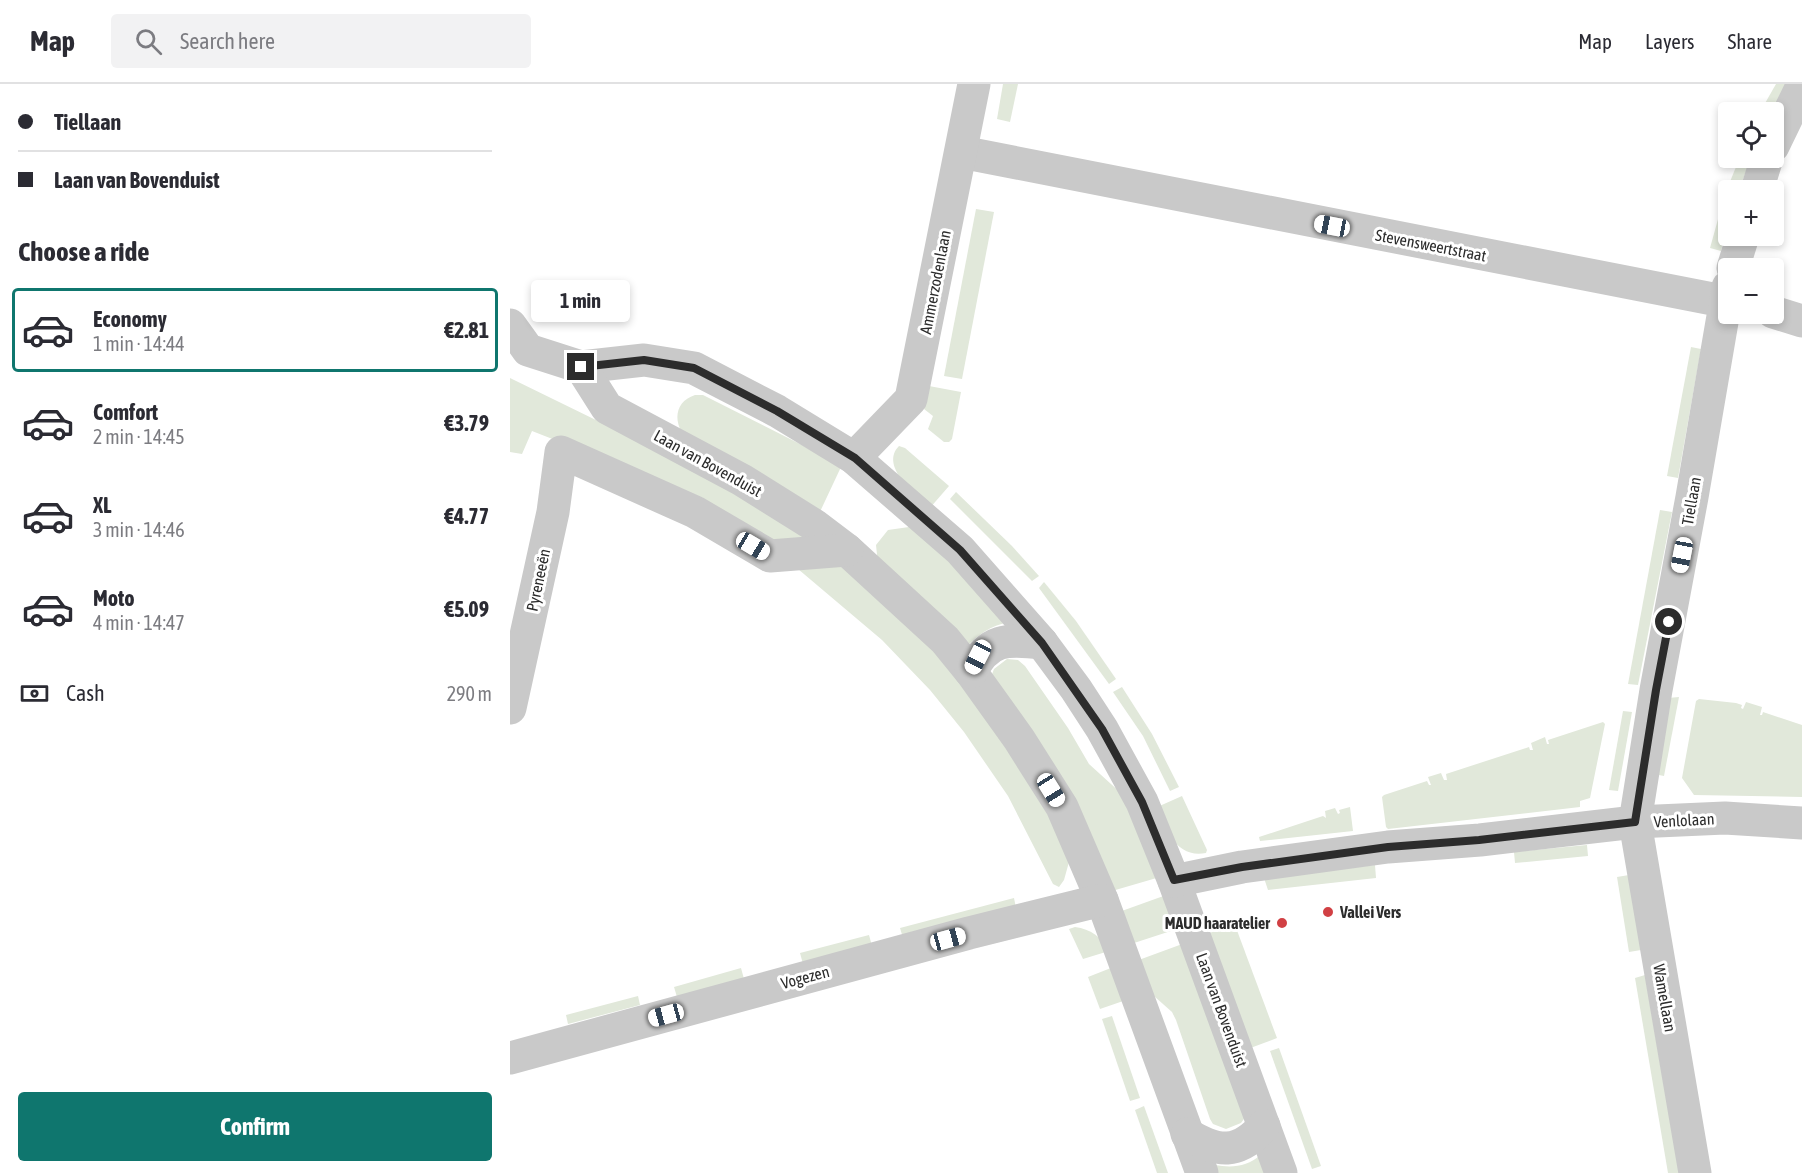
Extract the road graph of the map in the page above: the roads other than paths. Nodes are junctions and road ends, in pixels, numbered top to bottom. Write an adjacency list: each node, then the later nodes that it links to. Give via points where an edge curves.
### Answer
1 (974, 84): 4 (street, Ammerzodenlaan)
2 (1802, 86): 3 (street)
3 (1784, 123)
4 (961, 152): 5 (street, Stevensweertstraat); 11 (street, Ammerzodenlaan, via 911,399)
5 (1718, 295)
6 (1784, 315): 7 (street)
7 (1802, 321)
8 (1722, 324): 16 (street, Tiellaan)
9 (510, 325): 10 (street, Laan van Bovenduist, via 528,350)
10 (581, 367): 11 (street, Laan van Bovenduist, via 644,360 694,368); 12 (street, Laan van Bovenduist, via 607,408 742,480)
11 (855, 458): 13 (street, Laan van Bovenduist, via 960,550)
12 (847, 550): 14 (street, Laan van Bovenduist, via 945,640); 15 (street, Pyreneeën, via 770,556 695,512 561,452 553,512)
13 (1042, 643): 14 (street, via 1018,640 996,644 978,657); 18 (street, Laan van Bovenduist, via 1102,729 1142,802)
14 (971, 672): 19 (street, Laan van Bovenduist, via 1062,807)
15 (510, 708)
16 (1635, 822): 17 (street, Venlolaan, via 1725,818); 18 (street, Venlolaan, via 1388,847); 25 (street, Wamellaan)
17 (1802, 823)
18 (1174, 880): 21 (street, Laan van Bovenduist)
19 (1102, 900): 20 (street, Vogezen); 22 (street, Laan van Bovenduist)
20 (510, 1058)
21 (1264, 1126): 22 (street, via 1252,1139 1231,1149 1205,1145); 24 (street, Laan van Bovenduist)
22 (1186, 1134): 23 (street, Laan van Bovenduist)
23 (1202, 1173)
24 (1281, 1173)
25 (1695, 1173)

